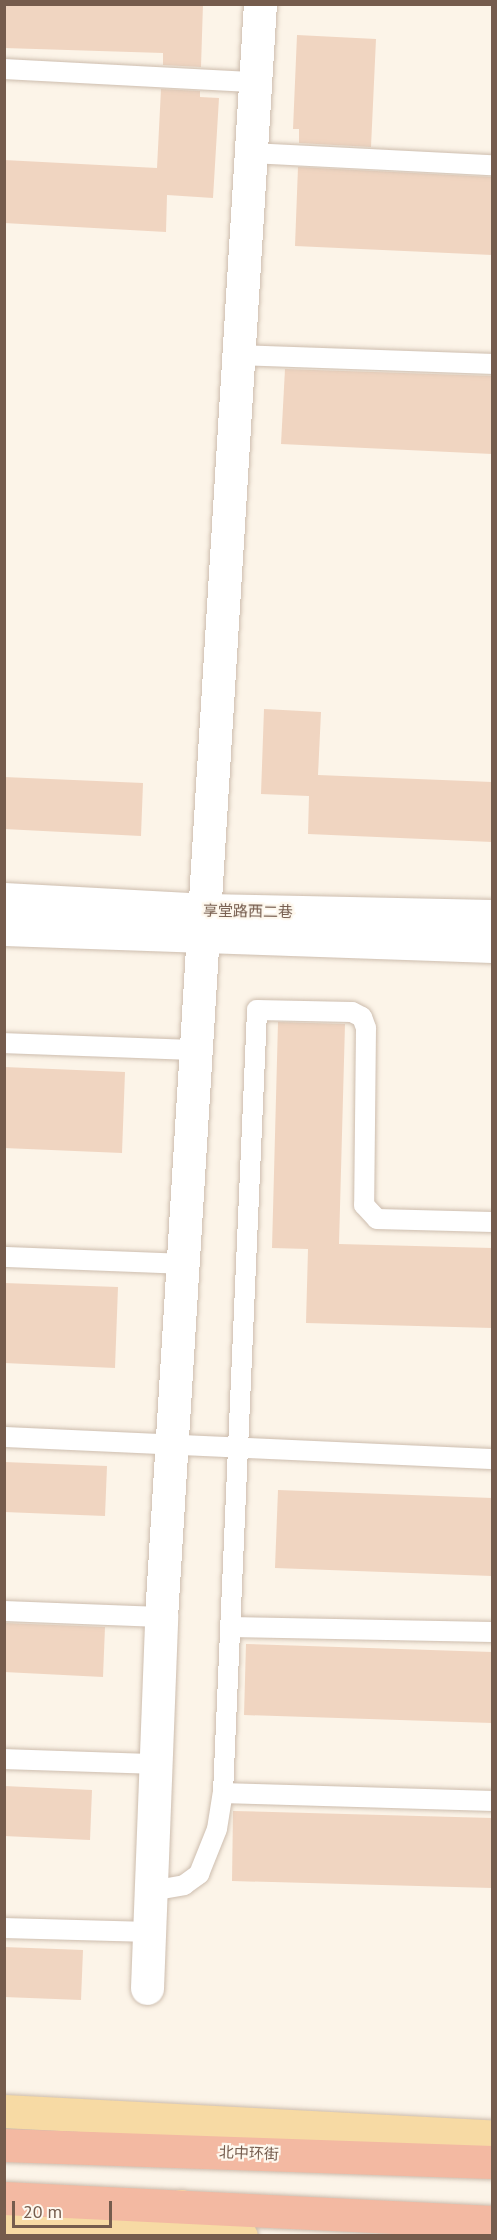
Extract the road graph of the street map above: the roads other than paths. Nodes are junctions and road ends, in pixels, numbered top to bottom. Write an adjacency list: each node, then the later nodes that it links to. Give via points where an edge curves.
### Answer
1 (260, 4): 3 (street)
2 (4, 69): 3 (lane)
3 (255, 82): 4 (street)
4 (251, 153): 5 (lane); 6 (street)
5 (492, 165)
6 (239, 355): 7 (lane); 10 (street)
7 (492, 364)
8 (4, 899): 10 (street, 享堂路西二巷)
9 (492, 916): 10 (street, 享堂路西二巷)
10 (205, 922): 11 (street, 享堂路西二巷); 12 (street, 享堂路西二巷); 14 (street)
11 (4, 929)
12 (492, 946)
13 (4, 1043): 14 (lane)
14 (197, 1050): 17 (street)
15 (492, 1222): 20 (lane, via 377,1219 364,1205 366,1028 362,1017 352,1012 257,1010)
16 (4, 1257): 17 (lane)
17 (183, 1264): 19 (street)
18 (4, 1437): 19 (lane)
19 (171, 1445): 20 (lane); 23 (street)
20 (238, 1449): 21 (lane); 24 (lane)
21 (492, 1459)
22 (4, 1611): 23 (lane)
23 (161, 1617): 27 (street)
24 (230, 1627): 25 (lane); 28 (lane)
25 (492, 1632)
26 (4, 1759): 27 (lane)
27 (156, 1764): 30 (street)
28 (223, 1794): 29 (lane); 30 (lane, via 217,1829 199,1874 184,1885)
29 (492, 1801)
30 (151, 1891): 32 (street)
31 (4, 1928): 32 (lane)
32 (150, 1932): 33 (street)
33 (147, 1988)
34 (4, 2111): 35 (main road, 北中环街)
35 (79, 2116): 36 (main road, 北中环街); 38 (main road, 北中环街)
36 (330, 2129): 37 (main road, 北中环街); 39 (main road)
37 (490, 2142): 39 (highway, 北中环街)
38 (4, 2144): 39 (highway, 北中环街)
39 (384, 2157)
40 (4, 2198): 41 (highway)
41 (181, 2206): 42 (highway); 45 (main road)
42 (492, 2222)
43 (4, 2227): 44 (main road)
44 (195, 2235)
45 (242, 2235)

